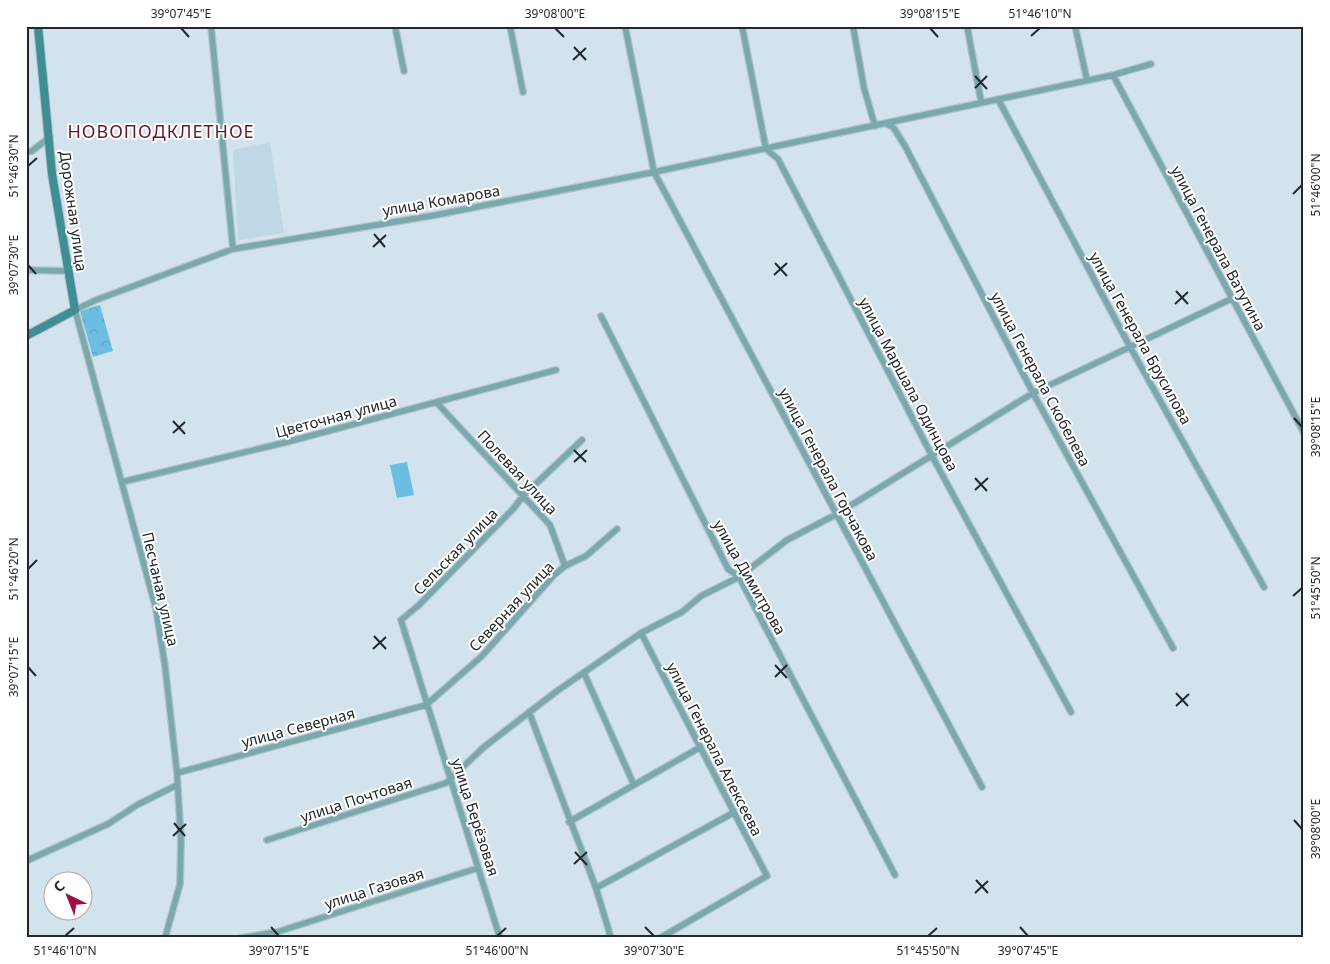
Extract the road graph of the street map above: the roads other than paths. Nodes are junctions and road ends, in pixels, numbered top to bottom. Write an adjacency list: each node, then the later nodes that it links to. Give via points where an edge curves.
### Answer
1 (38, 26): 19 (street, Дорожная улица)
2 (211, 26): 23 (street)
3 (394, 26): 11 (street)
4 (510, 26): 14 (street)
5 (625, 26): 22 (street)
6 (742, 26): 20 (street)
7 (853, 26): 18 (street, via 864,88)
8 (967, 26): 16 (street)
9 (1076, 26): 13 (street)
10 (1151, 64): 12 (street, улица Комарова)
11 (404, 71)
12 (1113, 75): 13 (street, улица Комарова); 26 (street, улица Генерала Ватутина)
13 (1087, 80): 15 (street, улица Комарова)
14 (523, 92)
15 (998, 99): 16 (street, улица Комарова); 30 (street, улица Генерала Брусилова)
16 (981, 101): 17 (street, улица Комарова)
17 (887, 124): 18 (street, улица Комарова); 32 (street, улица Генерала Скобелева, via 893,127 905,146)
18 (875, 126): 20 (street, улица Комарова)
19 (50, 137): 21 (street); 25 (street, Дорожная улица, via 52,174)
20 (766, 149): 22 (street, улица Комарова); 36 (street, улица Маршала Одинцова, via 778,160)
21 (26, 152)
22 (654, 172): 23 (street, улица Комарова, via 436,215); 39 (street, улица Генерала Горчакова)
23 (233, 249): 27 (street, улица Комарова)
24 (26, 270): 25 (street)
25 (68, 271): 27 (street, Дорожная улица)
26 (1231, 299): 30 (street); 34 (street, улица Генерала Ватутина)
27 (75, 310): 29 (street); 37 (street, Песчаная улица)
28 (601, 316): 42 (street, улица Димитрова, via 728,569)
29 (26, 336)
30 (1129, 345): 32 (street); 43 (street, улица Генерала Брусилова)
31 (556, 370): 33 (street, Цветочная улица)
32 (1033, 393): 36 (street); 46 (street, улица Генерала Скобелева)
33 (437, 403): 37 (street, Цветочная улица); 38 (street, Полевая улица)
34 (1304, 433)
35 (582, 440): 38 (street, Сельская улица)
36 (932, 456): 39 (street); 50 (street, улица Маршала Одинцова)
37 (122, 482): 52 (street, Песчаная улица, via 156,609)
38 (523, 496): 41 (street, Полевая улица, via 553,529); 44 (street, Сельская улица)
39 (837, 514): 42 (street, via 787,540); 56 (street, улица Генерала Горчакова)
40 (617, 529): 41 (street, Северная улица, via 586,556)
41 (566, 566): 48 (street, Северная улица, via 534,595 482,656)
42 (739, 577): 45 (street); 62 (street, улица Димитрова)
43 (1264, 587)
44 (401, 620): 48 (street, улица Берёзовая)
45 (640, 633): 47 (street); 51 (street, улица Генерала Алексеева)
46 (1173, 648)
47 (584, 673): 49 (street); 55 (street)
48 (426, 705): 52 (street, улица Северная); 53 (street, улица Берёзовая)
49 (529, 712): 53 (street, via 484,747); 58 (street)
50 (1071, 712)
51 (699, 748): 55 (street); 57 (street, улица Генерала Алексеева)
52 (177, 773): 54 (street, Песчаная улица)
53 (451, 779): 59 (street, улица Почтовая); 61 (street, улица Берёзовая)
54 (177, 785): 60 (street, via 108,824); 65 (street, Песчаная улица, via 180,884)
55 (634, 785): 58 (street)
56 (982, 788)
57 (733, 813): 63 (street); 70 (street, улица Генерала Алексеева, via 767,876)
58 (569, 822): 63 (street)
59 (267, 840)
60 (26, 861)
61 (478, 868): 64 (street, улица Газовая); 68 (street, улица Берёзовая)
62 (895, 875)
63 (596, 888): 69 (street)
64 (277, 932): 66 (street, улица Газовая); 67 (street)
65 (166, 937)
66 (241, 938)
67 (285, 938)
68 (500, 938)
69 (611, 938)
70 (660, 938)

